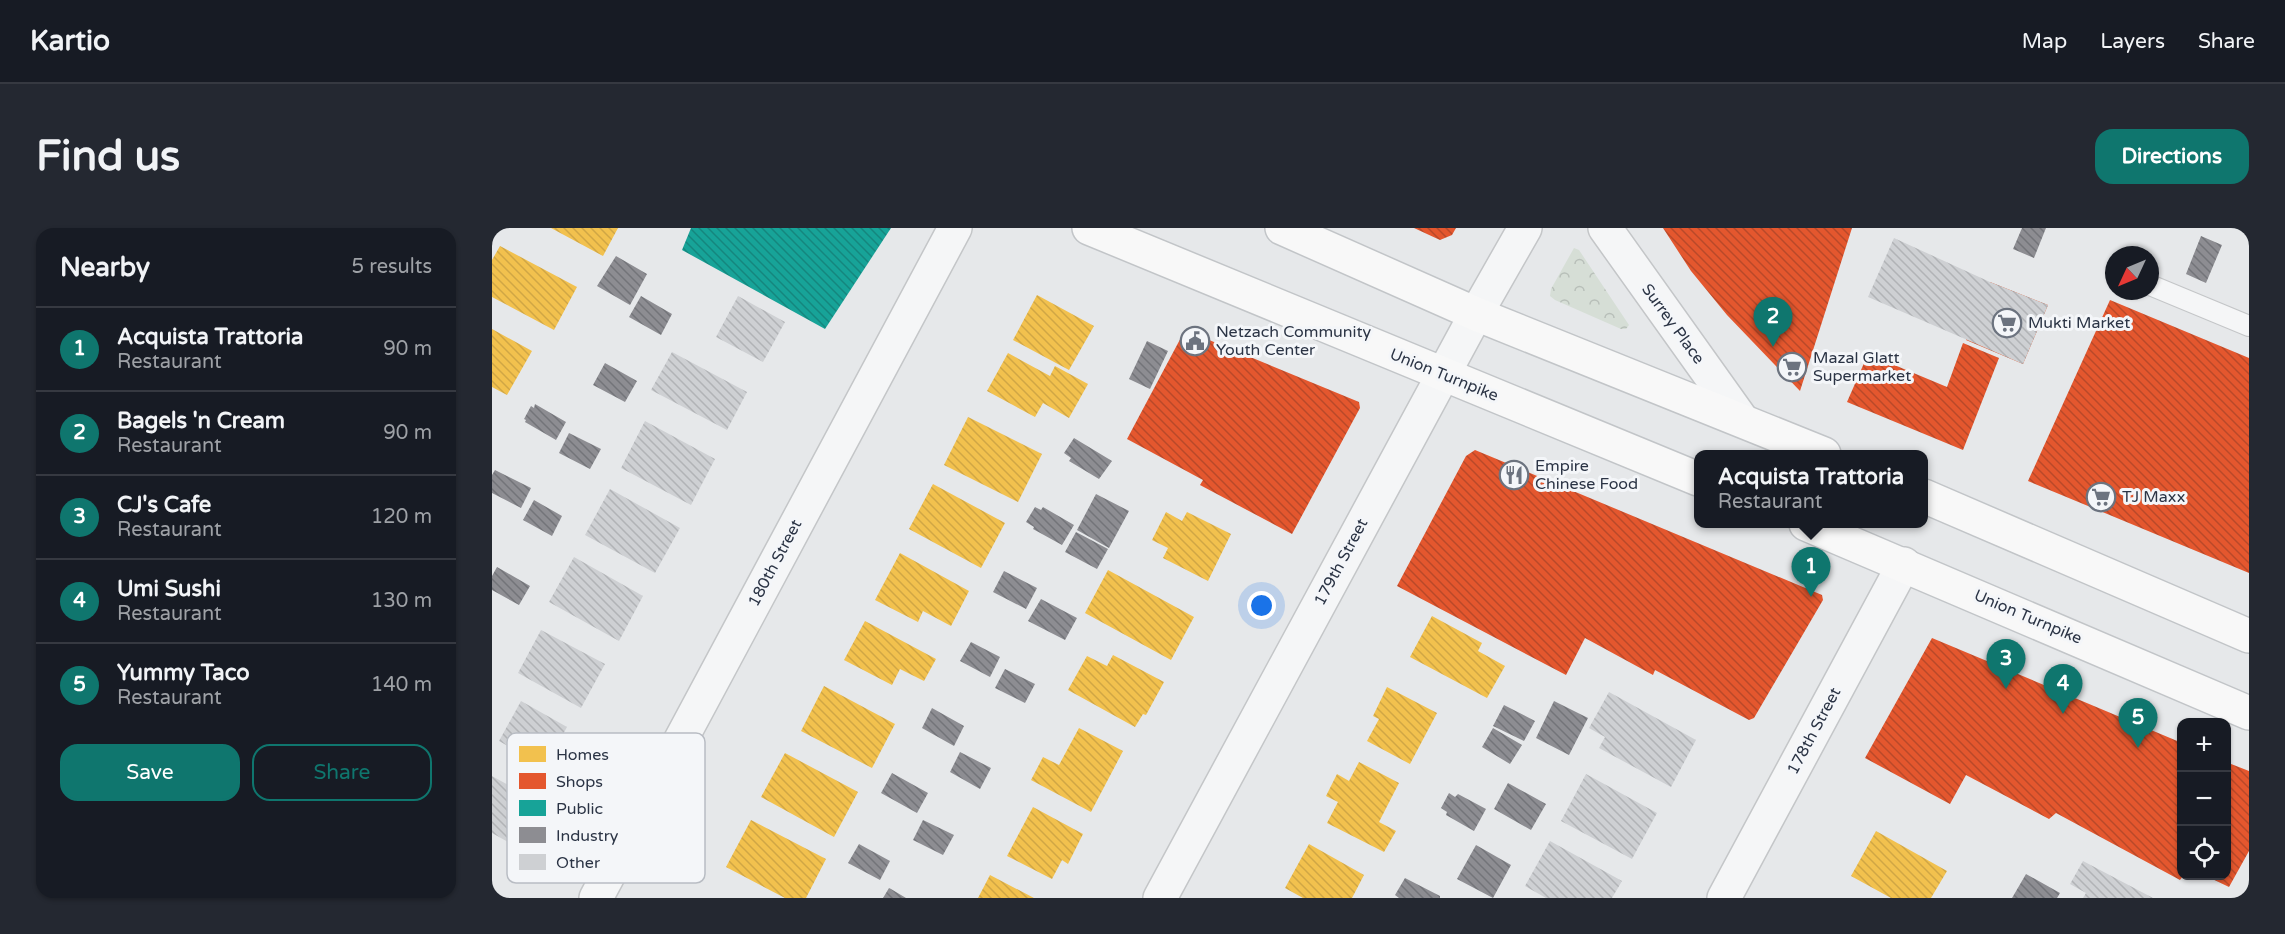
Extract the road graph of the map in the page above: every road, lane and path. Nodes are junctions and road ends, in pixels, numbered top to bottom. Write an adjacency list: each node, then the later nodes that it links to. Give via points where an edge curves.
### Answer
1 (955, 228): 18 (street, 180th Street)
2 (1089, 228): 9 (main road, Union Turnpike)
3 (1282, 228): 7 (main road)
4 (1525, 228): 7 (street, 179th Street)
5 (1605, 228): 10 (street, Surrey Place)
6 (2159, 289): 8 (lane)
7 (1476, 314): 9 (street, 179th Street); 10 (main road)
8 (2249, 326)
9 (1443, 375): 12 (main road, Union Turnpike); 21 (street, 179th Street)
10 (1742, 420): 11 (main road)
11 (1814, 450)
12 (1694, 477)
13 (1928, 498): 16 (main road)
14 (1816, 528): 15 (main road, Union Turnpike)
15 (1904, 564): 17 (main road, Union Turnpike); 22 (street, 178th Street)
16 (2249, 636)
17 (2249, 713)
18 (684, 733)
19 (604, 883): 20 (street, 180th Street)
20 (596, 898)
21 (1160, 898)
22 (1724, 898)

